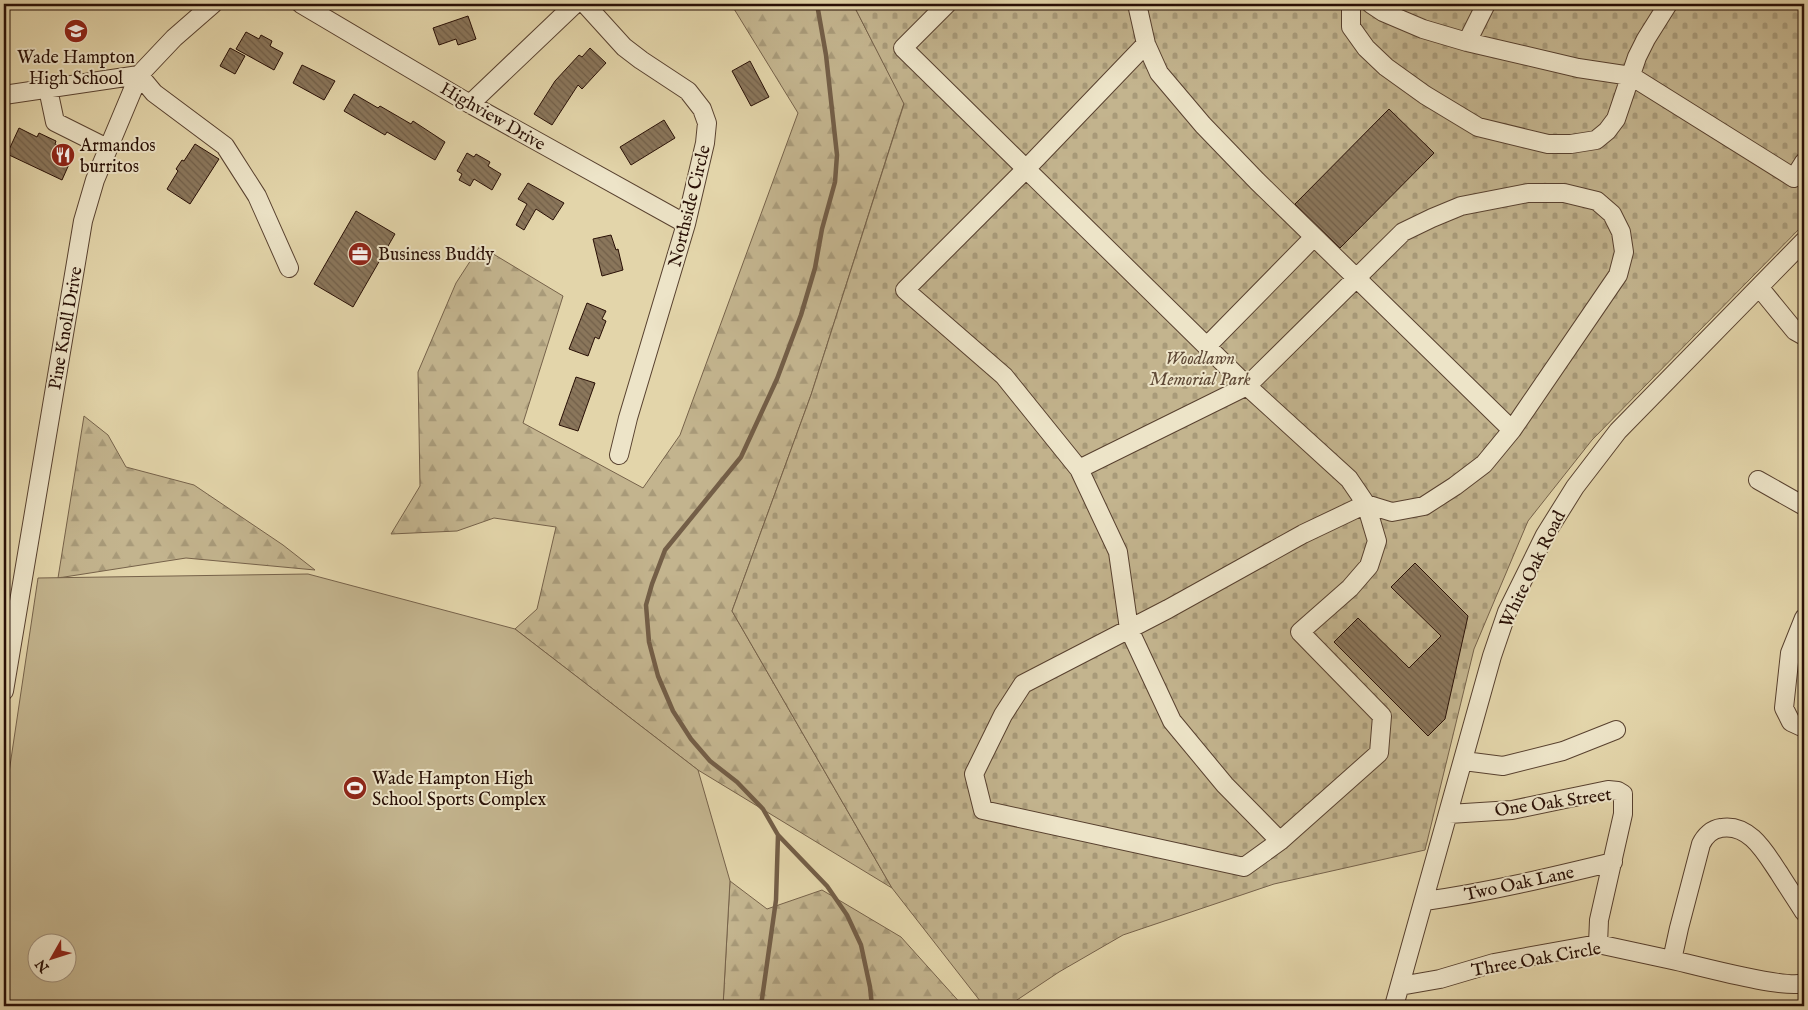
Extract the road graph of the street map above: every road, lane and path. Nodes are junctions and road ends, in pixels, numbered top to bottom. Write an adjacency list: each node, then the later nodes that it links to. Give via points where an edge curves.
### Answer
1 (213, 4): 13 (street, Pine Knoll Drive)
2 (301, 4): 17 (street, Highview Drive)
3 (575, 4): 17 (street)
4 (584, 4): 21 (street, Northside Circle, via 624,47 688,91 702,109 707,131)
5 (947, 4): 20 (street, via 903,48)
6 (1137, 4): 12 (street)
7 (1351, 4): 14 (street, via 1351,27 1366,48 1425,95 1478,127 1548,144 1596,140 1616,119)
8 (1372, 4): 11 (street, via 1423,29)
9 (1486, 4): 11 (street)
10 (1668, 4): 14 (street, via 1646,39)
11 (1467, 42): 14 (street, via 1578,68)
12 (1146, 44): 20 (street); 22 (street, via 1160,73 1203,125)
13 (139, 75): 15 (street); 18 (street, Pine Knoll Drive); 24 (street, via 154,93 225,146 257,196)
14 (1631, 76): 19 (street, via 1794,178)
15 (48, 89): 16 (street); 18 (street, via 55,122)
16 (4, 95)
17 (470, 104): 21 (street, Highview Drive)
18 (107, 148): 38 (street, Pine Knoll Drive, via 83,221)
19 (1804, 162)
20 (1026, 169): 28 (street); 32 (street, via 906,290 1004,376)
21 (686, 224): 31 (street, Northside Circle)
22 (1314, 237): 25 (street); 28 (street)
23 (1804, 241): 26 (street, White Oak Road)
24 (289, 268)
25 (1358, 277): 29 (street); 30 (street); 30 (street, via 1404,232 1462,206 1528,193 1564,193 1597,201 1612,214 1621,232 1624,252 1618,275)
26 (1759, 287): 27 (street, via 1795,331); 41 (street, White Oak Road, via 1618,431 1559,510 1507,612)
27 (1804, 336)
28 (1207, 346): 29 (street)
29 (1247, 386): 32 (street); 34 (street, via 1349,479)
30 (1512, 430): 34 (street, via 1484,464 1424,506 1392,512)
31 (618, 455)
32 (1078, 469): 37 (street, via 1118,552)
33 (1758, 480): 35 (street)
34 (1366, 504): 37 (street, via 1303,534); 43 (street, via 1377,541 1369,566 1350,588 1300,632 1382,716 1378,753)
35 (1804, 506)
36 (1804, 618): 39 (street, via 1790,653 1784,708 1791,722)
37 (1129, 629): 43 (street, via 1172,721 1225,785); 43 (street, via 1023,684 1003,715 974,774 983,810 1244,866)
38 (4, 691)
39 (1804, 728)
40 (1616, 730): 41 (street, via 1563,752 1503,766)
41 (1464, 761): 42 (street, White Oak Road)
42 (1449, 814): 44 (street, One Oak Street, via 1512,810 1608,790 1618,791 1622,794 1623,814); 45 (street, White Oak Road)
43 (1280, 841)
44 (1613, 862): 45 (street, Two Oak Lane, via 1529,882); 47 (street, One Oak Street, via 1599,920)
45 (1425, 901): 50 (street, White Oak Road)
46 (1804, 912): 48 (street, via 1754,839 1735,829 1718,828 1701,844)
47 (1598, 944): 48 (street, Three Oak Circle); 50 (street, Three Oak Circle, via 1494,963 1440,979)
48 (1672, 960): 49 (street, Three Oak Circle, via 1764,980 1796,985)
49 (1804, 983)
50 (1400, 986): 51 (street, White Oak Road)
51 (1394, 1006)

